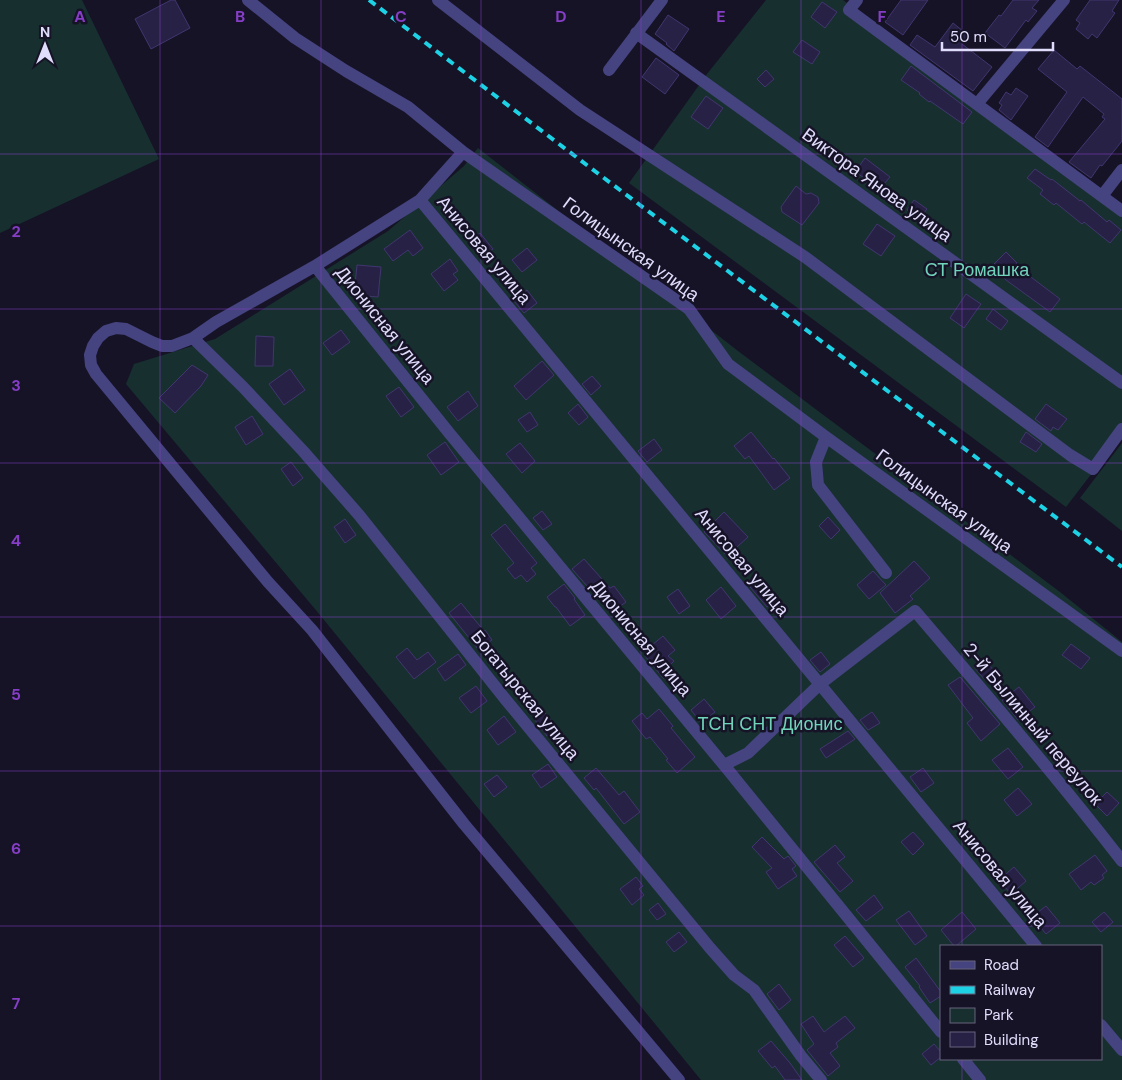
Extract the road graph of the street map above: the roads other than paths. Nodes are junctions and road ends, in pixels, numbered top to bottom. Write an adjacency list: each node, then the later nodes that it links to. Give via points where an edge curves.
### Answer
1 (248, 0): 9 (street, Голицынская улица, via 295,38 408,106)
2 (439, 0): 17 (street, via 580,110 805,257 1070,455 1093,469)
3 (662, 0): 6 (street)
4 (1064, 0): 8 (street)
5 (853, 5): 8 (street)
6 (636, 33): 7 (street); 16 (street, Виктора Янова улица)
7 (609, 70)
8 (977, 104): 11 (street)
9 (463, 152): 12 (street); 18 (street, Голицынская улица, via 689,309 728,364)
10 (1122, 170): 11 (street)
11 (1102, 196): 13 (street)
12 (420, 200): 14 (street); 21 (street, Анисовая улица)
13 (1122, 212)
14 (316, 266): 15 (street); 22 (street, Дионисная улица)
15 (193, 338): 29 (street, via 162,346 126,329 116,328 98,338 90,355 91,365 100,380 312,630 464,824); 30 (street, Богатырская улица, via 243,387 359,515 710,948 734,975 754,990)
16 (1122, 384)
17 (1122, 429)
18 (826, 437): 19 (street, via 816,462 818,485); 20 (street, Голицынская улица)
19 (886, 573)
20 (1122, 651)
21 (820, 684): 22 (street, via 748,753); 23 (street, 2-й Былинный переулок, via 915,612); 24 (street, Анисовая улица)
22 (724, 765): 26 (street, Дионисная улица)
23 (1122, 861)
24 (1035, 945)
25 (1102, 1025): 27 (street)
26 (940, 1031)
27 (1122, 1050)
28 (963, 1060): 31 (street)
29 (679, 1080)
30 (821, 1080)
31 (980, 1080)

